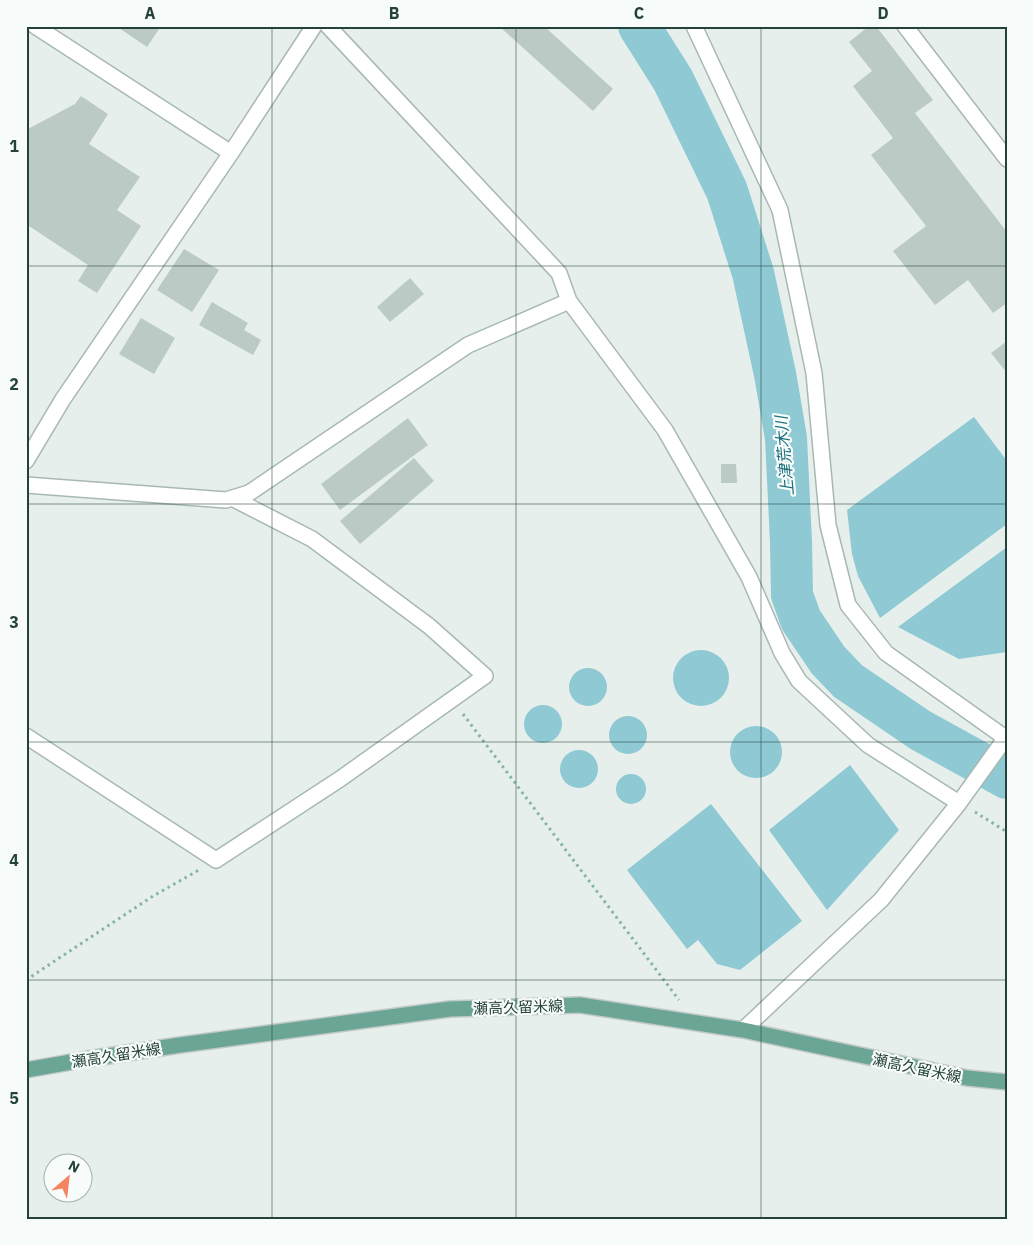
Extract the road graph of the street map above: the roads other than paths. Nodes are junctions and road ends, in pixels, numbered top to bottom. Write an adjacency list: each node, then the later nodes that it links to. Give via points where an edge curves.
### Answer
1 (35, 26): 6 (street)
2 (314, 26): 6 (street)
3 (328, 26): 8 (street, via 559,273)
4 (694, 26): 13 (street, via 780,210 814,373 828,525 848,605 886,653)
5 (905, 26): 7 (street)
6 (231, 153): 9 (street, via 64,399)
7 (1007, 159)
8 (570, 301): 11 (street, via 468,345 250,493); 14 (street, via 665,430 749,577 782,653 799,681 868,745)
9 (26, 461)
10 (26, 485): 11 (street)
11 (232, 498): 12 (street, via 312,539 430,626 485,676 340,779 216,860)
12 (26, 736)
13 (1006, 738): 14 (street)
14 (959, 803): 15 (street, via 881,900)
15 (743, 1030): 16 (main road, 瀬高久留米線, via 580,1005 450,1010 171,1046); 17 (main road, 瀬高久留米線, via 967,1078)
16 (26, 1070)
17 (1007, 1082)

